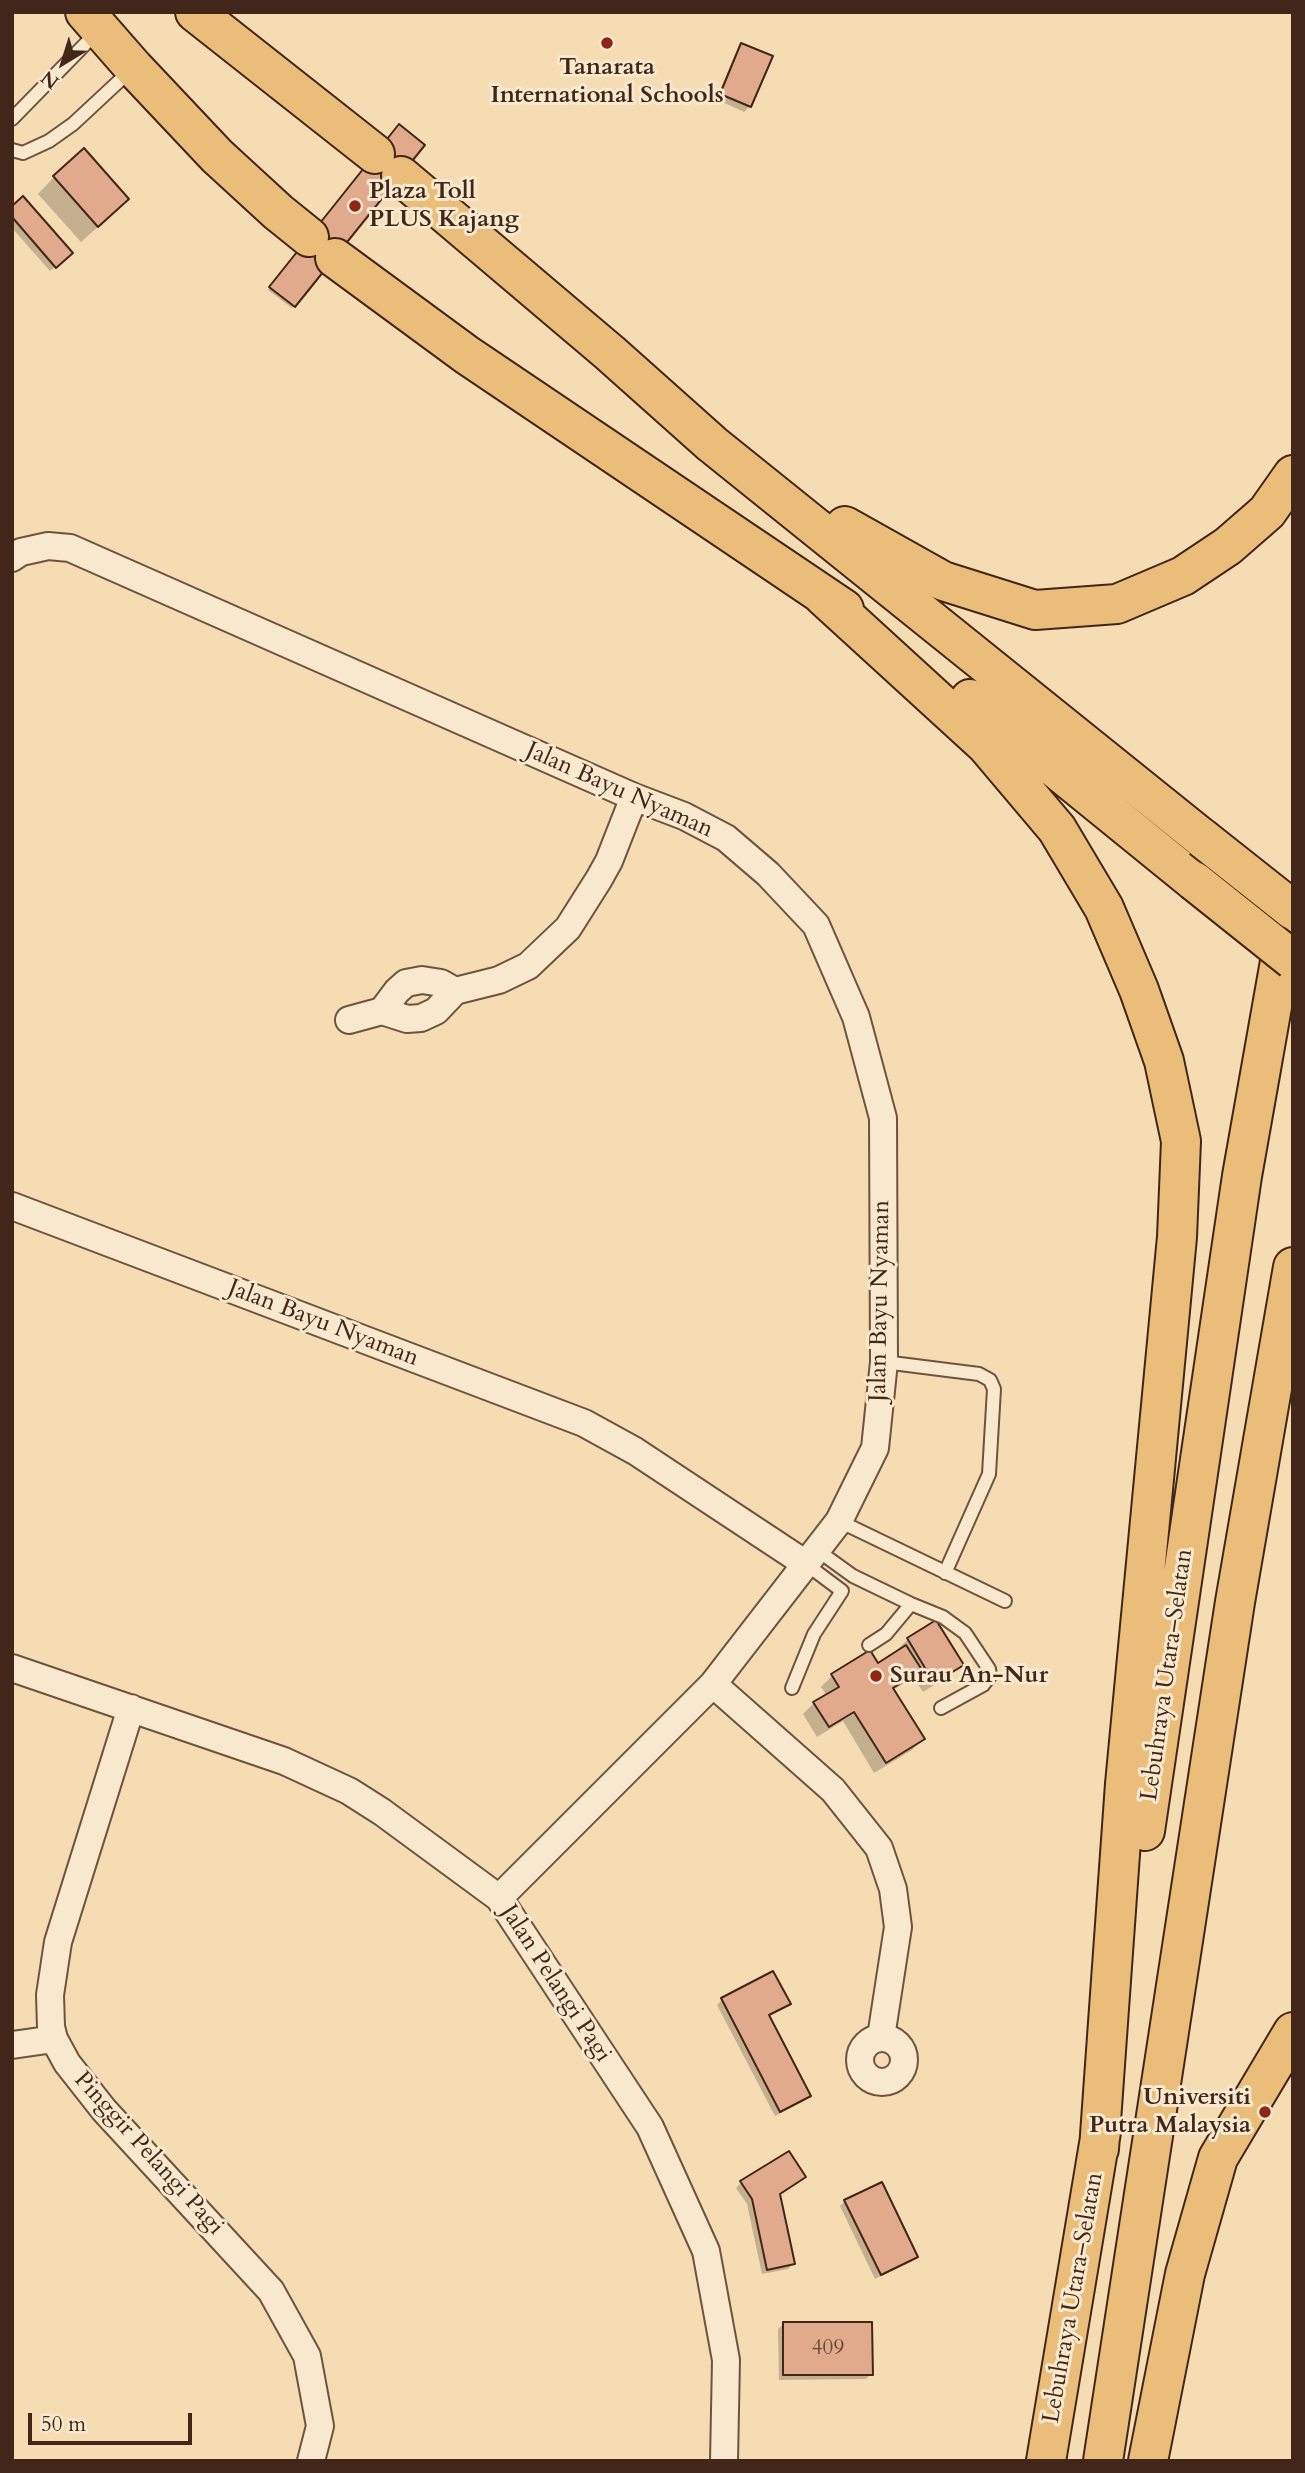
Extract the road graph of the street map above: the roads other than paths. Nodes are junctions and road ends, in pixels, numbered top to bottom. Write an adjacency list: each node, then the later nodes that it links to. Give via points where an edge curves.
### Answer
1 (195, 12): 6 (highway, via 388,165)
2 (93, 21): 3 (highway); 4 (lane)
3 (134, 68): 5 (lane, via 49,141 23,153); 9 (highway, via 217,156 322,247 467,355)
4 (12, 119)
5 (12, 150)
6 (712, 444): 7 (highway, via 943,581 1035,610 1117,604 1183,576 1267,512); 12 (highway, bridge)
7 (1293, 475)
8 (12, 558): 10 (street, Jalan Bayu Nyaman, via 48,546 70,548)
9 (823, 596): 13 (highway, bridge, via 918,656); 39 (highway, via 986,745 1057,829 1104,908 1139,990 1164,1061 1181,1141 1177,1237 1126,1771)
10 (634, 797): 14 (street, via 609,861 568,928 514,975); 19 (street, Jalan Bayu Nyaman, via 726,838 816,925 856,1017 883,1118)
11 (1293, 889): 39 (highway, Lebuhraya Utara–Selatan, via 1242,1176)
12 (1293, 910)
13 (1293, 960)
14 (455, 990): 15 (street, via 436,1011 421,1018); 15 (street, via 422,980 406,983)
15 (382, 1011): 16 (street)
16 (349, 1020)
17 (12, 1206): 21 (street, Jalan Bayu Nyaman, via 584,1423)
18 (1293, 1267): 43 (highway, Lebuhraya Utara–Selatan, via 1234,1602)
19 (884, 1362): 20 (street, Jalan Bayu Nyaman, via 875,1448); 22 (lane, via 979,1374 994,1389 989,1474)
20 (839, 1521): 21 (street, Jalan Bayu Nyaman); 22 (lane)
21 (812, 1557): 23 (lane); 24 (lane); 29 (street, Jalan Bayu Nyaman)
22 (945, 1573): 25 (lane)
23 (853, 1576): 24 (lane); 26 (lane)
24 (842, 1591): 30 (lane, via 814,1634)
25 (1005, 1601)
26 (911, 1604): 27 (lane, via 886,1634); 32 (lane, via 943,1617 965,1633 989,1669 983,1685)
27 (869, 1645)
28 (12, 1668): 31 (street, Jalan Pelangi Pagi)
29 (713, 1684): 33 (street, Jalan Bayu Nyaman); 37 (street, via 833,1790 879,1847 894,1889 898,1927)
30 (792, 1688)
31 (131, 1708): 33 (street, Jalan Pelangi Pagi, via 284,1761 349,1791); 36 (street, Pinggir Pelangi Pagi, via 58,1942 50,1996)
32 (941, 1708)
33 (499, 1898): 41 (street, Jalan Pelangi Pagi, via 650,2127 706,2251 726,2360)
34 (1293, 2032): 44 (highway, via 1218,2158 1185,2274)
35 (12, 2033): 36 (street)
36 (53, 2033): 38 (street); 40 (street, Pinggir Pelangi Pagi, via 67,2063 104,2110 271,2291 307,2356 320,2426)
37 (881, 2037)
38 (12, 2045)
39 (1099, 2150): 42 (highway, Lebuhraya Utara–Selatan)
40 (311, 2461)
41 (724, 2461)
42 (1046, 2461)
43 (1103, 2461)
44 (1148, 2461)

